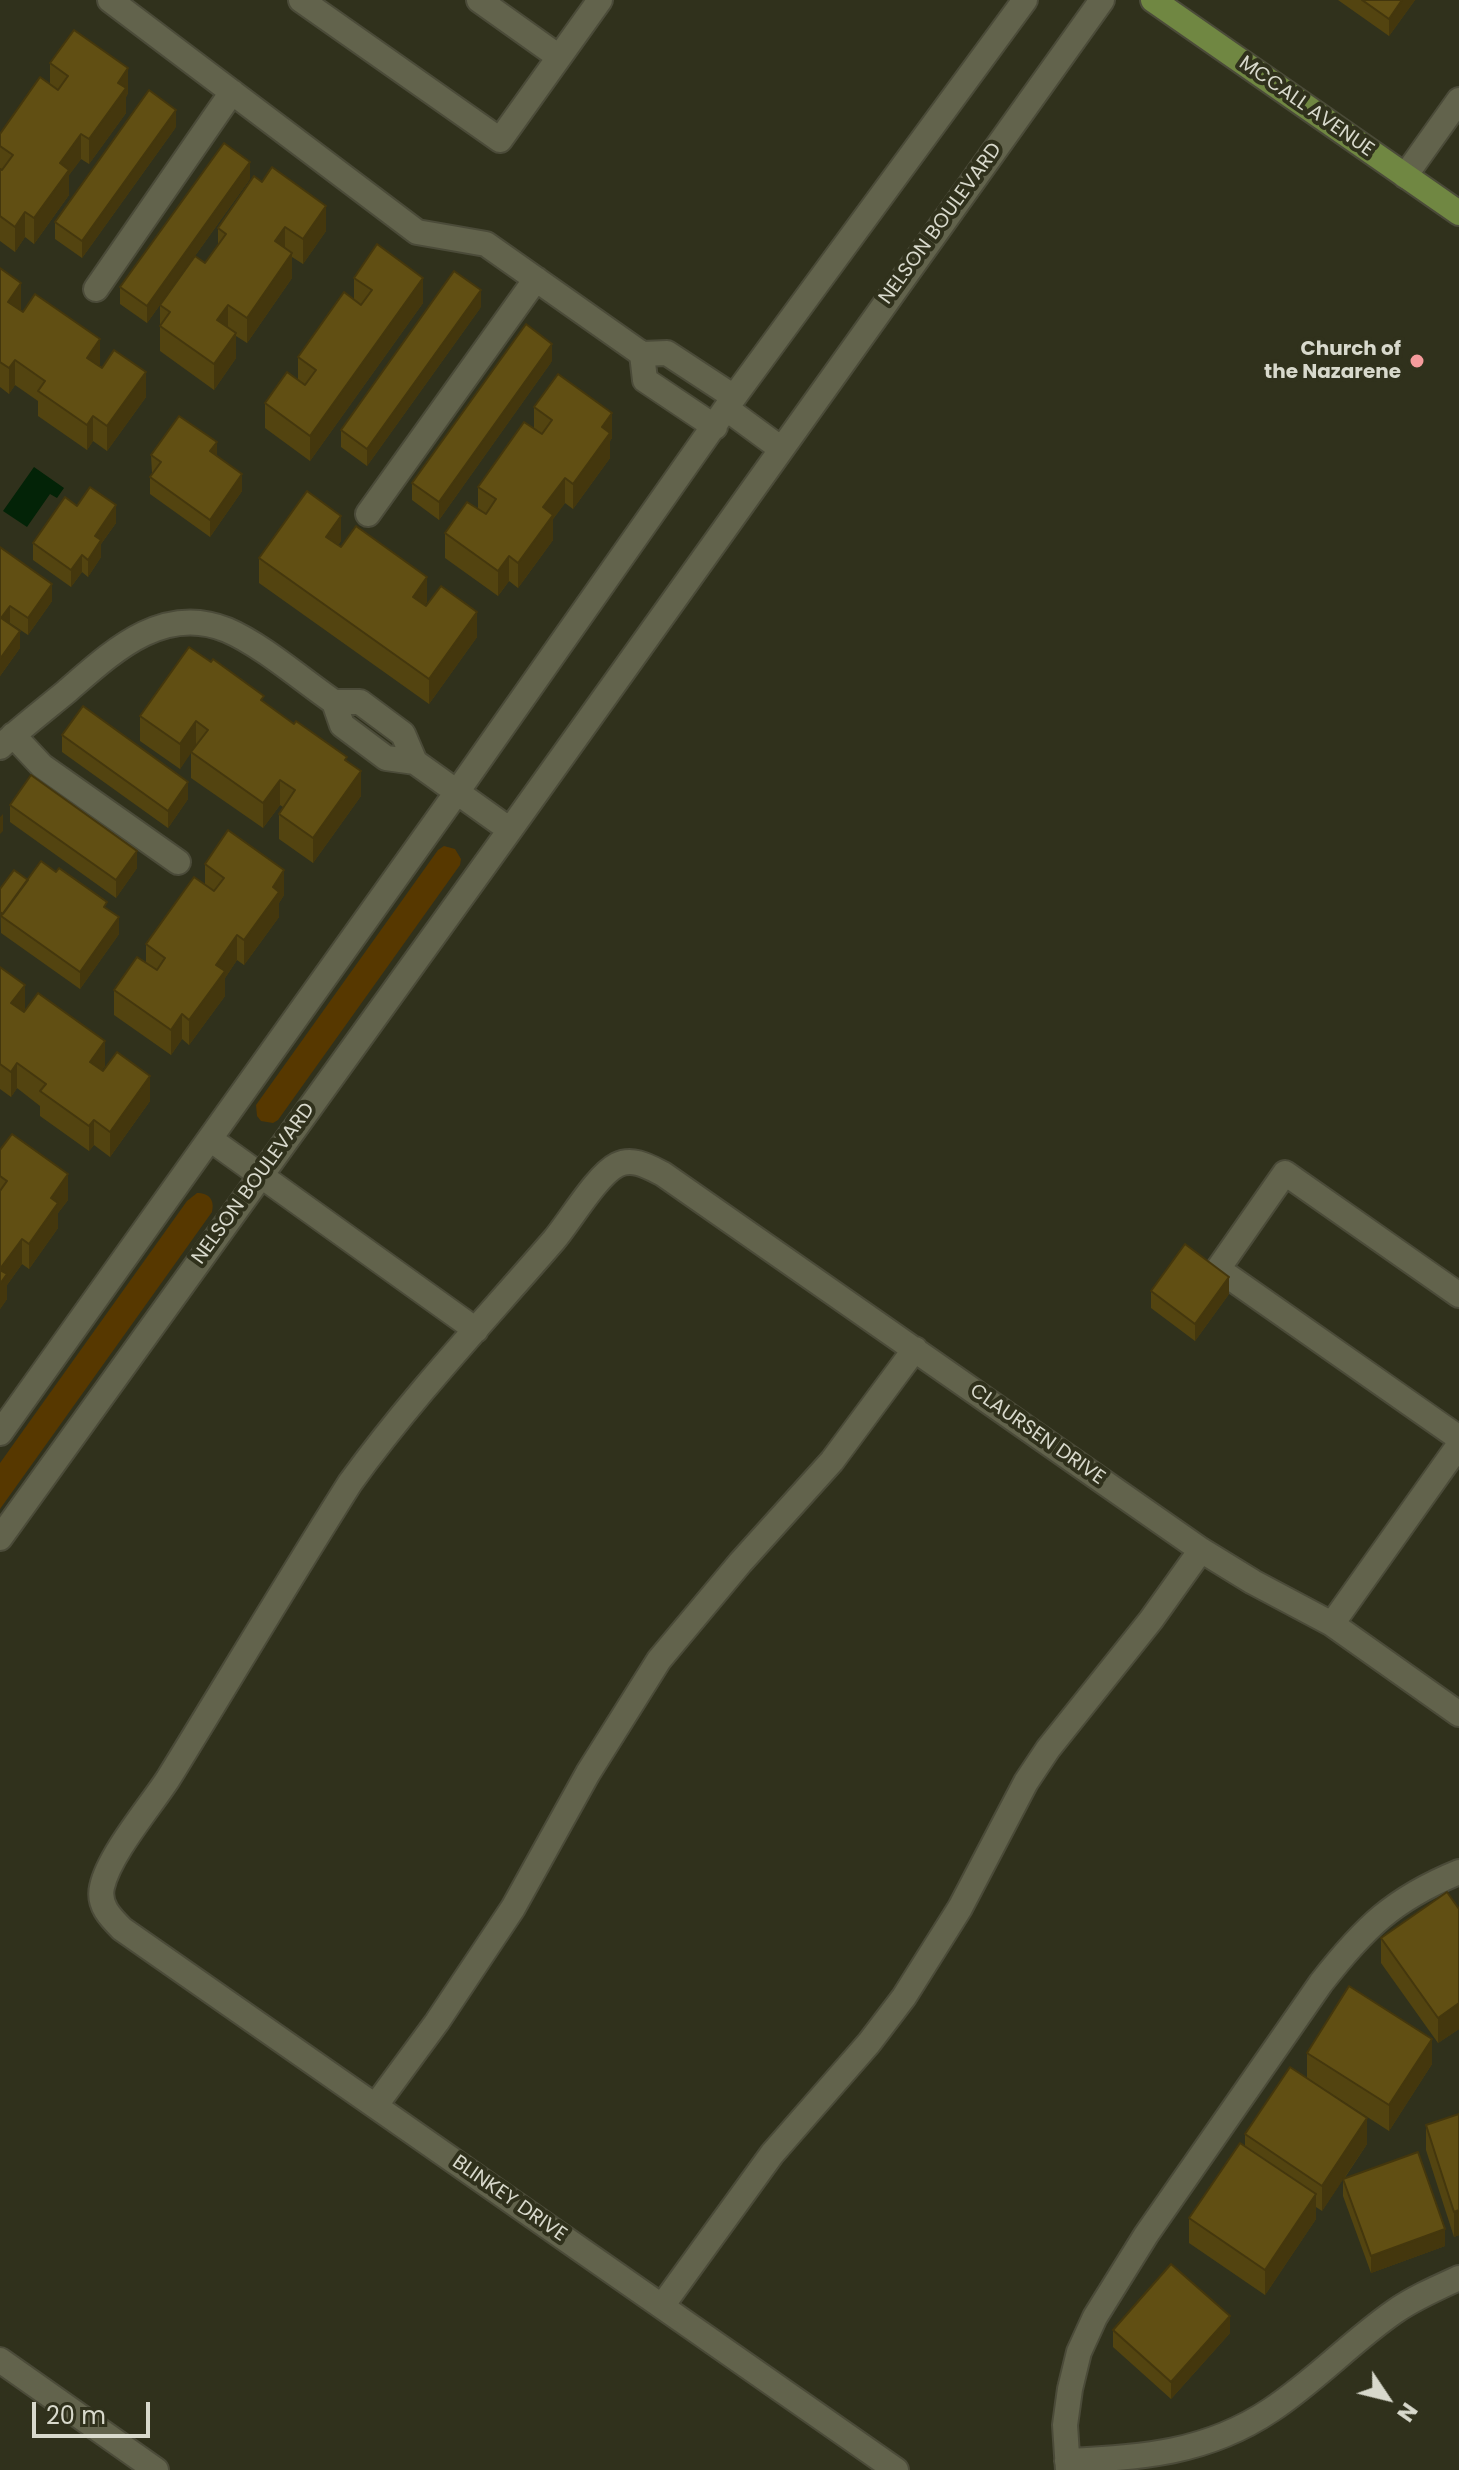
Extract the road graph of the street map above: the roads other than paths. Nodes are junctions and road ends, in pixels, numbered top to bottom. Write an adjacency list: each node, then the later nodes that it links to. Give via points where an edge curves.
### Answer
1 (110, 0): 9 (street)
2 (301, 0): 8 (street, via 500,140)
3 (479, 0): 8 (street)
4 (600, 0): 8 (street)
5 (1025, 0): 16 (street)
6 (1102, 0): 17 (street, NELSON BOULEVARD)
7 (1153, 0): 11 (main road, MCCALL AVENUE)
8 (559, 57)
9 (232, 92): 13 (street, via 417,232 486,244); 14 (street)
10 (1459, 100): 11 (street)
11 (1405, 176): 12 (main road, MCCALL AVENUE)
12 (1459, 213)
13 (536, 279): 15 (street); 18 (street)
14 (96, 289)
15 (642, 354): 16 (street, via 667,353); 16 (street, via 645,380)
16 (725, 411): 17 (street); 20 (street)
17 (780, 448): 21 (street, NELSON BOULEVARD)
18 (368, 514)
19 (6, 741): 20 (street, via 112,652 153,629 190,622 240,637 334,702 360,702 403,734 415,762); 22 (street)
20 (457, 792): 21 (street); 23 (street)
21 (510, 830): 24 (street, NELSON BOULEVARD)
22 (178, 862)
23 (210, 1139): 24 (street); 28 (street)
24 (261, 1175): 26 (street); 31 (street, NELSON BOULEVARD)
25 (1459, 1295): 29 (street, via 1285,1173 1218,1269)
26 (476, 1330): 27 (street, CLAURSEN DRIVE, via 598,1183 616,1166 632,1162 663,1174); 36 (street, BLINKEY DRIVE, via 350,1483 118,1854 101,1892 103,1907 122,1929)
27 (915, 1349): 32 (street, CLAURSEN DRIVE); 36 (street, via 832,1461 659,1660 499,1930)
28 (0, 1433)
29 (1459, 1438)
30 (1459, 1445): 33 (street)
31 (0, 1538)
32 (1201, 1550): 33 (street, CLAURSEN DRIVE); 38 (street, via 1040,1760 960,1908 904,1997 772,2154)
33 (1332, 1624): 34 (street, CLAURSEN DRIVE)
34 (1459, 1714)
35 (1459, 1872): 40 (street, via 1411,1894 1350,1946 1146,2235 1108,2293 1079,2352 1065,2425)
36 (376, 2105): 38 (street, BLINKEY DRIVE)
37 (1459, 2278): 40 (street, via 1397,2310 1303,2387 1225,2433 1183,2449)
38 (662, 2306): 42 (street, BLINKEY DRIVE)
39 (0, 2360): 41 (street)
40 (1067, 2465)
41 (156, 2470)
42 (896, 2470)

